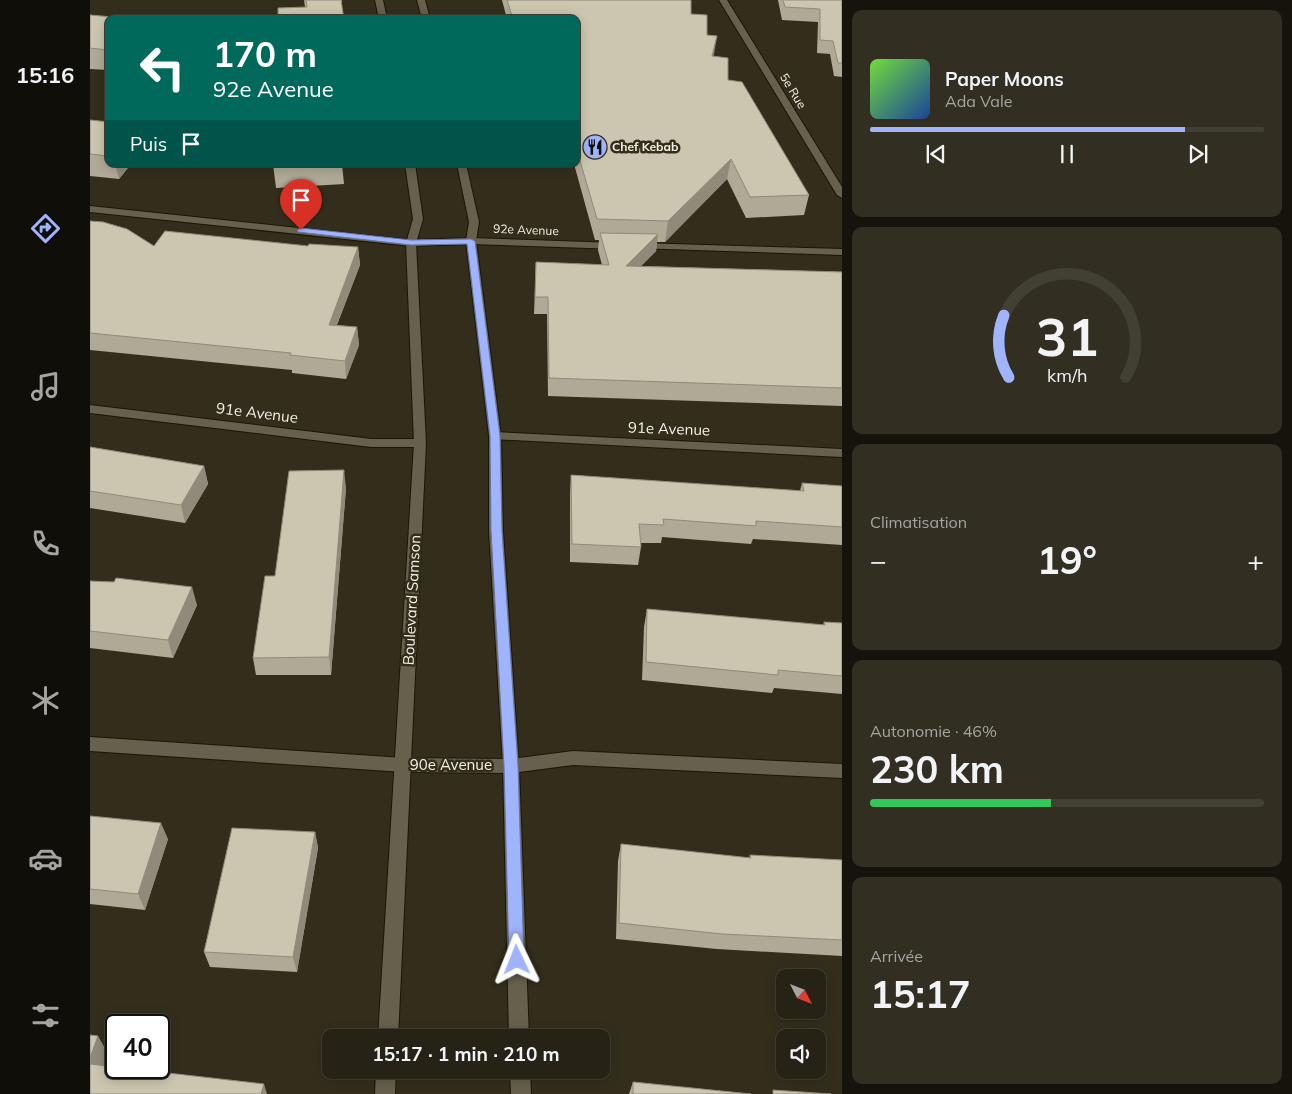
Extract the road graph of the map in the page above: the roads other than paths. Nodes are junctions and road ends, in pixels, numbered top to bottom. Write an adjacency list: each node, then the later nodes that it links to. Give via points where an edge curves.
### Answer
1 (379, 0): 4 (street)
2 (421, 0): 5 (street)
3 (723, 0): 8 (street, 5e Rue)
4 (382, 15)
5 (425, 15)
6 (410, 167): 11 (street, Boulevard Samson, via 418,219)
7 (462, 167): 10 (street, via 474,222)
8 (842, 195)
9 (90, 209): 11 (street, 92e Avenue)
10 (471, 241): 11 (street, 92e Avenue); 12 (street, 92e Avenue); 14 (street)
11 (411, 243): 15 (street, Boulevard Samson)
12 (842, 252)
13 (90, 409): 15 (street, 91e Avenue, via 371,444)
14 (495, 436): 16 (street, 91e Avenue); 19 (street, via 496,531)
15 (420, 443): 18 (street, Boulevard Samson)
16 (842, 452)
17 (90, 744): 18 (street, 90e Avenue)
18 (404, 765): 19 (street, 90e Avenue); 21 (street, Boulevard Samson)
19 (511, 766): 20 (street, 90e Avenue, via 573,758); 22 (street)
20 (842, 771)
21 (389, 1029)
22 (519, 1029)
23 (386, 1079): 25 (street)
24 (520, 1079): 26 (street)
25 (385, 1094)
26 (520, 1094)

